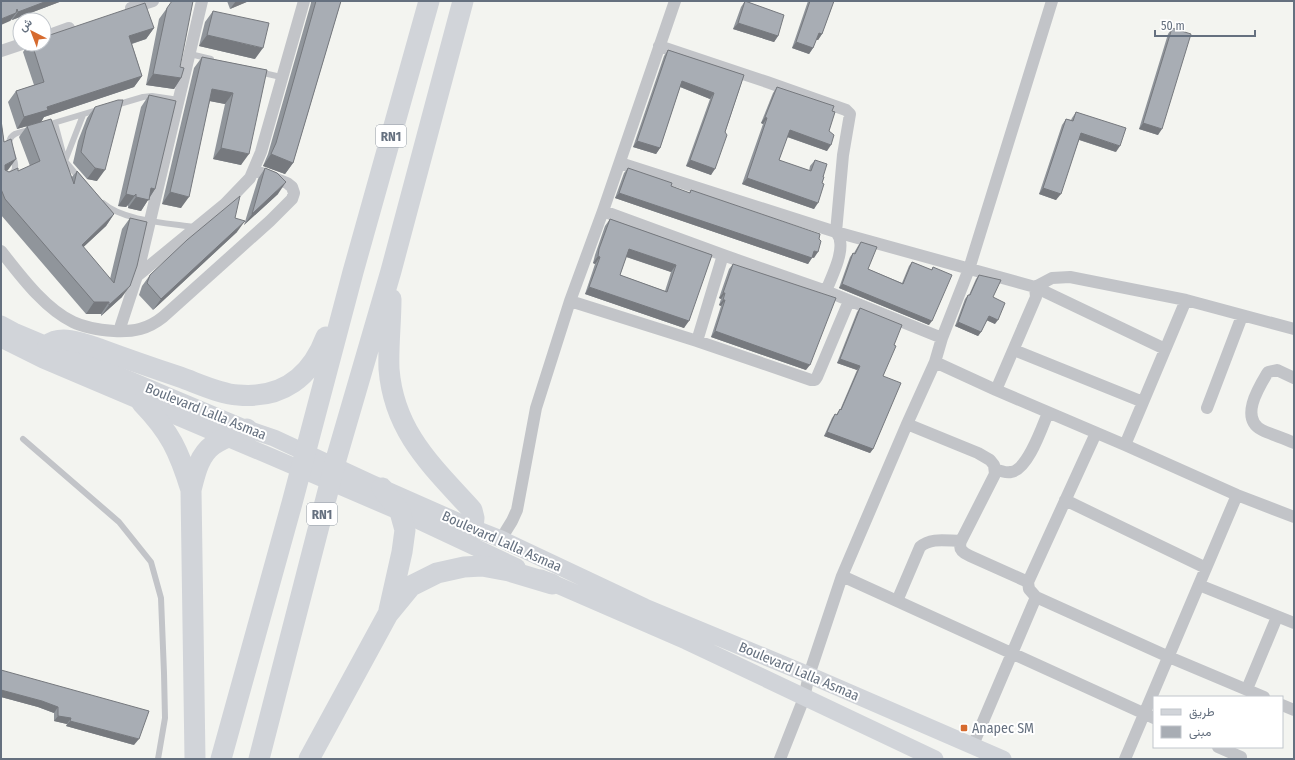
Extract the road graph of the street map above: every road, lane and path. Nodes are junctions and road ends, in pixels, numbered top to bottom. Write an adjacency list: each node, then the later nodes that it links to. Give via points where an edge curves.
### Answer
1 (153, 1): 8 (street)
2 (202, 1): 14 (street)
3 (304, 1): 17 (street)
4 (429, 1): 37 (highway, RN1)
5 (463, 1): 36 (highway, RN1)
6 (675, 1): 11 (street)
7 (1052, 1): 35 (street)
8 (116, 13)
9 (80, 25): 10 (street)
10 (52, 34)
11 (659, 46): 24 (street); 32 (street, via 774,84 850,114 843,155)
12 (12, 47): 13 (street)
13 (1, 51)
14 (190, 54): 15 (lane); 18 (street)
15 (220, 62)
16 (251, 70): 17 (lane)
17 (281, 78): 25 (street)
18 (178, 100): 19 (lane, via 143,97); 30 (street)
19 (83, 115): 20 (lane); 23 (lane)
20 (54, 123): 21 (lane); 23 (lane)
21 (41, 126)
22 (34, 128): 26 (lane, via 14,134 9,139 16,166 14,172)
23 (65, 161): 27 (lane)
24 (620, 163): 29 (street); 32 (street)
25 (254, 170): 31 (street, via 250,178 225,204); 47 (street, via 287,183 294,193 292,199 152,326)
26 (1, 179)
27 (86, 186)
28 (96, 198): 30 (lane, via 108,208 124,215)
29 (604, 211): 34 (street); 42 (street)
30 (150, 220): 31 (lane); 38 (street)
31 (196, 227): 38 (street)
32 (836, 232): 35 (street); 40 (street, via 841,248)
33 (1, 251): 47 (street, via 21,277 59,314 88,327)
34 (723, 255): 40 (street); 50 (street)
35 (969, 269): 39 (street); 48 (street)
36 (391, 270): 75 (highway, via 389,368 395,405 416,446 472,510 474,518); 104 (highway, RN1, via 337,456)
37 (353, 272): 51 (highway, via 315,361 289,386 279,391 237,395 90,346 63,340); 103 (highway, RN1)
38 (137, 276): 47 (street)
39 (1034, 287): 41 (street, via 1052,278 1070,277); 52 (street); 53 (street, via 1036,297)
40 (826, 291): 43 (street)
41 (1186, 300): 44 (street); 52 (street)
42 (570, 301): 50 (street); 76 (street, via 536,408 517,510)
43 (849, 301): 48 (street); 50 (street, via 815,380)
44 (1242, 316): 46 (street); 59 (street)
45 (1, 324): 51 (main road, Boulevard Lalla Asmaa)
46 (1294, 329)
47 (119, 331)
48 (942, 338): 54 (street)
49 (1, 339): 58 (main road, Boulevard Lalla Asmaa)
50 (697, 341)
51 (48, 345): 62 (main road, Boulevard Lalla Asmaa)
52 (1165, 349): 57 (street)
53 (1014, 350): 56 (street); 57 (street)
54 (935, 362): 56 (street); 61 (street)
55 (1294, 378): 66 (street, via 1277,370 1268,372 1251,407 1252,419 1260,429)
56 (996, 390): 60 (street)
57 (1143, 402): 67 (street)
58 (142, 403): 64 (main road, Boulevard Lalla Asmaa); 69 (highway, via 171,438)
59 (1207, 408)
60 (1048, 413): 63 (street); 68 (street, via 1023,465 1012,472)
61 (907, 424): 68 (street, via 978,453 990,460); 79 (street)
62 (247, 429): 64 (highway); 70 (main road, Boulevard Lalla Asmaa, via 274,438)
63 (1096, 433): 67 (street); 72 (street)
64 (228, 438): 69 (highway, via 206,452 195,472); 70 (main road, Boulevard Lalla Asmaa, via 272,457)
65 (23, 439): 101 (lane, via 119,522 151,562 161,598 164,673 165,718)
66 (1294, 443)
67 (1125, 445): 71 (street)
68 (995, 469): 77 (street, via 995,474)
69 (192, 490): 102 (highway)
70 (373, 490): 73 (highway); 75 (main road, Boulevard Lalla Asmaa)
71 (1237, 495): 74 (street); 78 (street)
72 (1065, 500): 78 (street); 80 (street)
73 (400, 512): 75 (main road, Boulevard Lalla Asmaa); 85 (highway, via 405,537)
74 (1293, 514)
75 (470, 536): 76 (main road, Boulevard Lalla Asmaa); 81 (main road, Boulevard Lalla Asmaa)
76 (501, 539): 90 (main road, Boulevard Lalla Asmaa, via 645,607)
77 (961, 541): 80 (street, via 964,554); 84 (street, via 934,540 920,547)
78 (1206, 568): 82 (street)
79 (842, 576): 84 (street); 90 (street)
80 (1028, 582): 83 (street, via 1029,589)
81 (552, 584): 85 (highway, via 509,571 464,566 437,573 411,586); 94 (main road, Boulevard Lalla Asmaa, via 686,641)
82 (1199, 585): 86 (street); 89 (street)
83 (1036, 597): 88 (street); 89 (street)
84 (897, 601): 88 (street)
85 (388, 614): 105 (highway)
86 (1277, 617): 87 (street); 91 (street)
87 (1294, 623)
88 (1012, 654): 97 (street); 98 (street)
89 (1169, 657): 91 (street); 92 (street)
90 (809, 675): 94 (street); 98 (main road, Boulevard Lalla Asmaa)
91 (1247, 689): 93 (street)
92 (1156, 696)
93 (1262, 696)
94 (804, 698): 106 (street); 107 (main road, Boulevard Lalla Asmaa)
95 (1283, 705): 96 (street)
96 (1294, 710)
97 (1150, 716): 109 (street)
98 (973, 745): 108 (main road, Boulevard Lalla Asmaa)
99 (1221, 748): 100 (street)
100 (1242, 754)
101 (158, 759)
102 (195, 759)
103 (221, 759)
104 (259, 759)
105 (309, 759)
106 (780, 759)
107 (935, 759)
108 (1003, 759)
109 (1125, 759)

